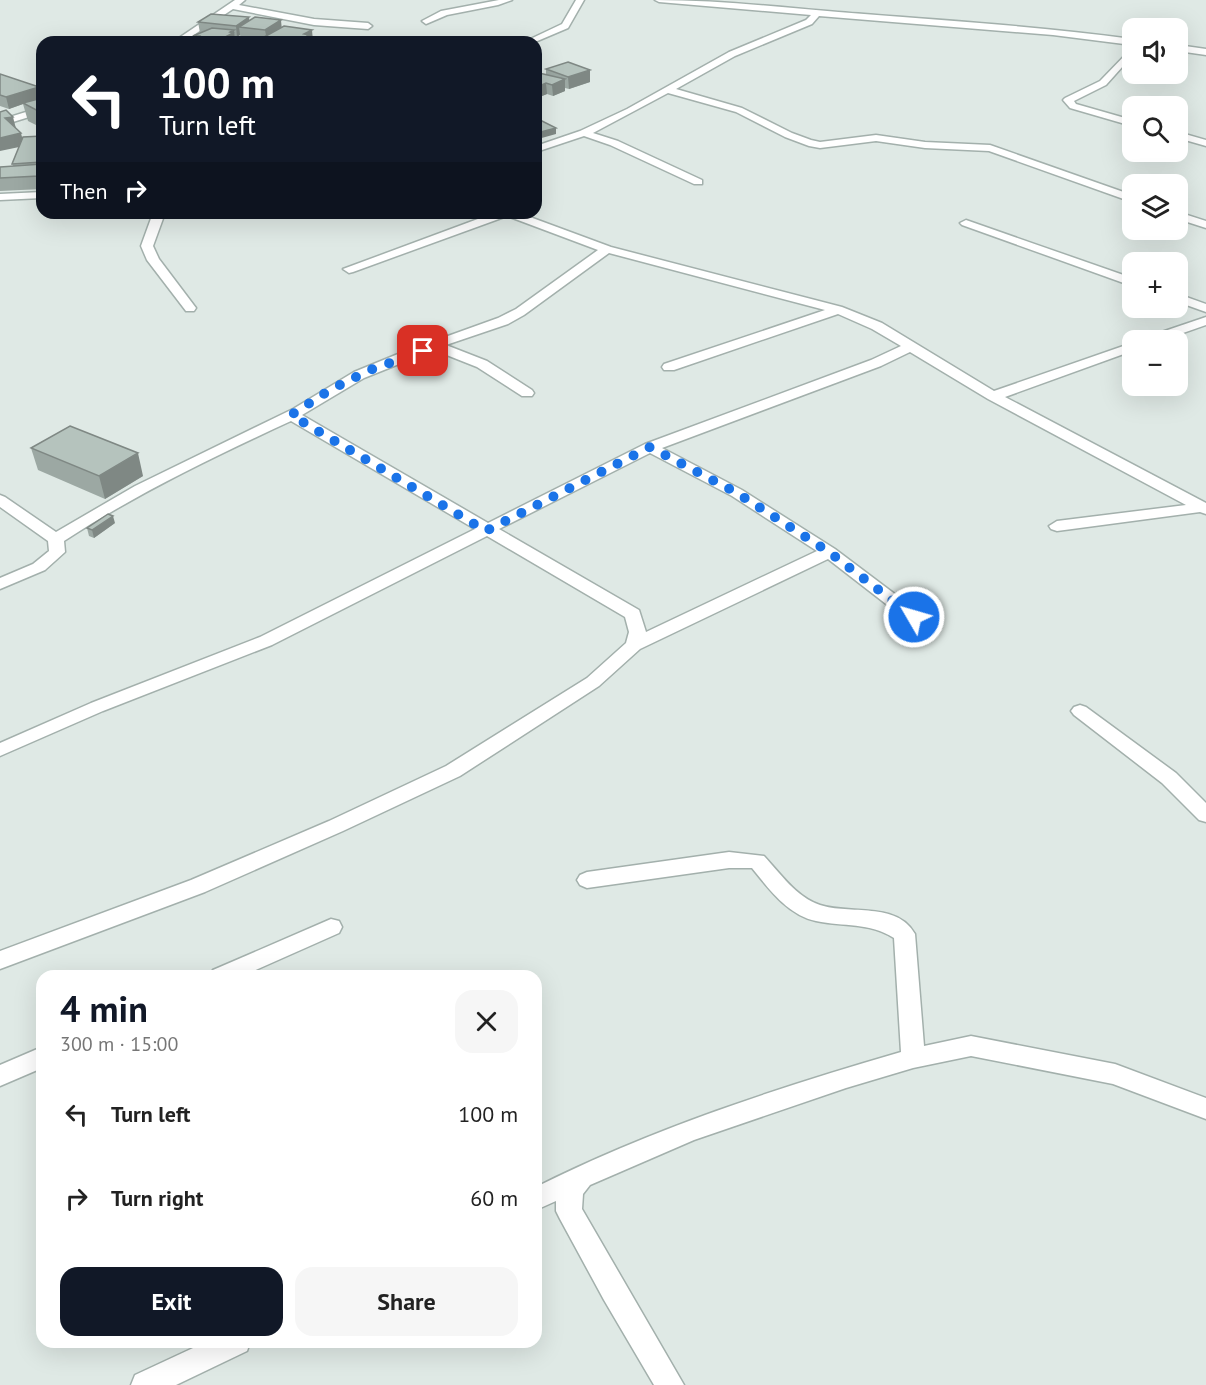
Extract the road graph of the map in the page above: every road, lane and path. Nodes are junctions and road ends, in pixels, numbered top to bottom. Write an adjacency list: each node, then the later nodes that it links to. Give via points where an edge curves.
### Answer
1 (241, 0): 5 (street)
2 (508, 0): 7 (street, via 435,15)
3 (580, 0): 10 (street, via 565,26)
4 (659, 0): 6 (street)
5 (232, 6): 8 (street, via 314,22); 9 (street)
6 (818, 12): 11 (street); 15 (street, via 809,22 732,54)
7 (426, 21)
8 (368, 26)
9 (186, 36)
10 (542, 36)
11 (1122, 41)
12 (1188, 49): 13 (street)
13 (1206, 52)
14 (1122, 62): 17 (street, via 1103,82 1068,100 1073,106)
15 (666, 90): 19 (street); 25 (street, via 740,111 811,144 876,138 990,148)
16 (36, 112): 18 (street)
17 (1122, 120)
18 (0, 123)
19 (584, 133): 22 (street); 23 (street)
20 (1188, 138): 21 (street)
21 (1205, 143)
22 (542, 147)
23 (698, 182)
24 (36, 195): 26 (street)
25 (1122, 195)
26 (0, 197)
27 (157, 219): 37 (street, via 147,246 153,260)
28 (490, 219): 34 (street)
29 (522, 219): 33 (street)
30 (1188, 219): 32 (street)
31 (966, 224): 35 (street)
32 (1206, 225)
33 (607, 249): 39 (street); 42 (street, via 520,312)
34 (349, 268)
35 (1122, 279)
36 (1188, 302): 38 (street)
37 (190, 308)
38 (1206, 308)
39 (838, 310): 43 (street); 45 (street)
40 (1206, 321): 41 (street)
41 (1180, 330)
42 (437, 346): 46 (street, via 482,364); 48 (street, via 370,370)
43 (911, 346): 47 (street); 49 (street, via 876,363)
44 (1122, 351): 47 (street)
45 (669, 367)
46 (527, 393)
47 (993, 396): 51 (street)
48 (291, 415): 53 (street); 54 (street, via 81,522)
49 (650, 447): 53 (street); 55 (street, via 737,493)
50 (0, 500): 54 (street)
51 (1205, 508): 52 (street)
52 (1057, 526)
53 (486, 531): 58 (street, via 633,614 638,632); 60 (street, via 266,641 97,707)
54 (56, 539): 56 (street, via 57,552 39,567)
55 (829, 552): 57 (street); 58 (street)
56 (0, 584)
57 (914, 617)
58 (634, 645): 64 (street, via 593,682 453,771 198,886)
59 (1080, 711): 61 (street, via 1169,778)
60 (0, 750)
61 (1206, 815)
62 (587, 880): 66 (street, via 729,860 757,861 790,898 816,914 884,921 904,934)
63 (331, 927): 65 (street)
64 (0, 960)
65 (234, 970)
66 (913, 1058): 69 (street, via 971,1046 1115,1074); 70 (street, via 688,1132)
67 (36, 1060): 68 (street)
68 (0, 1076)
69 (1206, 1109)
70 (580, 1177): 71 (street); 74 (street, via 568,1197 569,1211)
71 (542, 1195)
72 (224, 1348): 73 (street)
73 (145, 1385)
74 (670, 1385)

